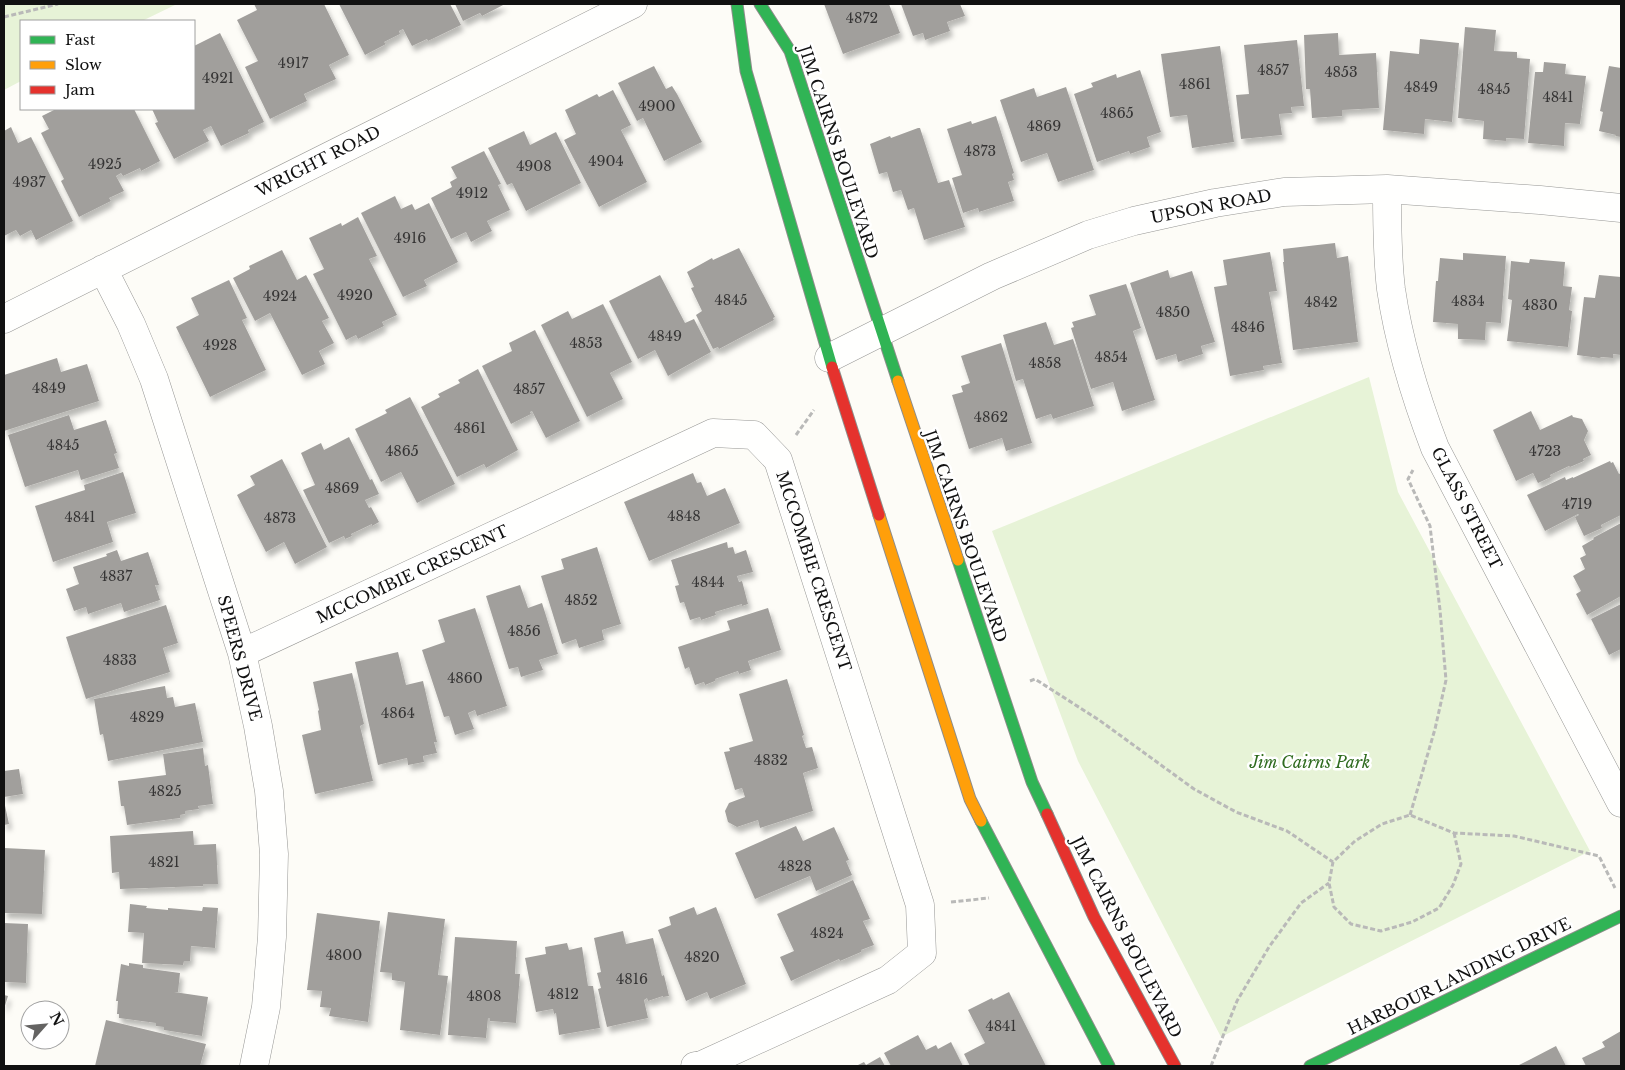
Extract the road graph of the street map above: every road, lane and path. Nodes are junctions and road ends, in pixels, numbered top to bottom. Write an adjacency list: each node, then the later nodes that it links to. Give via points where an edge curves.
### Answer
1 (58, 4): 5 (path)
2 (633, 4): 8 (street, WRIGHT ROAD)
3 (737, 4): 11 (street, via 746,71)
4 (760, 4): 10 (street, JIM CAIRNS BOULEVARD, via 790,51)
5 (4, 17)
6 (1387, 189): 7 (street, UPSON ROAD); 10 (street, UPSON ROAD, via 1284,192 1134,221 1088,235 992,276); 12 (street, GLASS STREET, via 1391,287 1398,328 1407,369)
7 (1621, 208)
8 (104, 269): 9 (street, WRIGHT ROAD); 14 (street, SPEERS DRIVE, via 154,379)
9 (4, 319)
10 (881, 332): 11 (street, UPSON ROAD); 15 (street, JIM CAIRNS BOULEVARD)
11 (832, 369): 13 (path); 22 (street, via 970,799)
12 (1431, 439): 16 (street, GLASS STREET); 17 (path, via 1408,478 1430,526 1446,680)
13 (778, 460): 14 (street, MCCOMBIE CRESCENT, via 754,435 713,433); 23 (street, MCCOMBIE CRESCENT)
14 (242, 653): 25 (street, SPEERS DRIVE, via 269,791 274,854 272,937)
15 (1001, 691): 19 (path, via 1036,679 1194,789 1236,812 1287,831); 28 (street, JIM CAIRNS BOULEVARD, via 1032,782 1077,881)
16 (1621, 803)
17 (1410, 816): 18 (path); 19 (path, via 1382,824 1355,841)
18 (1454, 833): 20 (path, via 1461,864 1453,885 1439,908 1412,922 1381,931 1351,924 1334,907); 21 (path, via 1514,836 1599,856)
19 (1334, 862): 20 (path)
20 (1329, 883): 29 (path, via 1301,903 1269,947 1237,1001)
21 (1617, 892)
22 (1021, 894): 23 (path); 27 (street)
23 (920, 905): 26 (street, MCCOMBIE CRESCENT, via 922,953 888,980)
24 (1621, 916): 30 (street, HARBOUR LANDING DRIVE)
25 (260, 1065)
26 (695, 1066)
27 (1108, 1066)
28 (1175, 1066)
29 (1210, 1066)
30 (1310, 1066)

